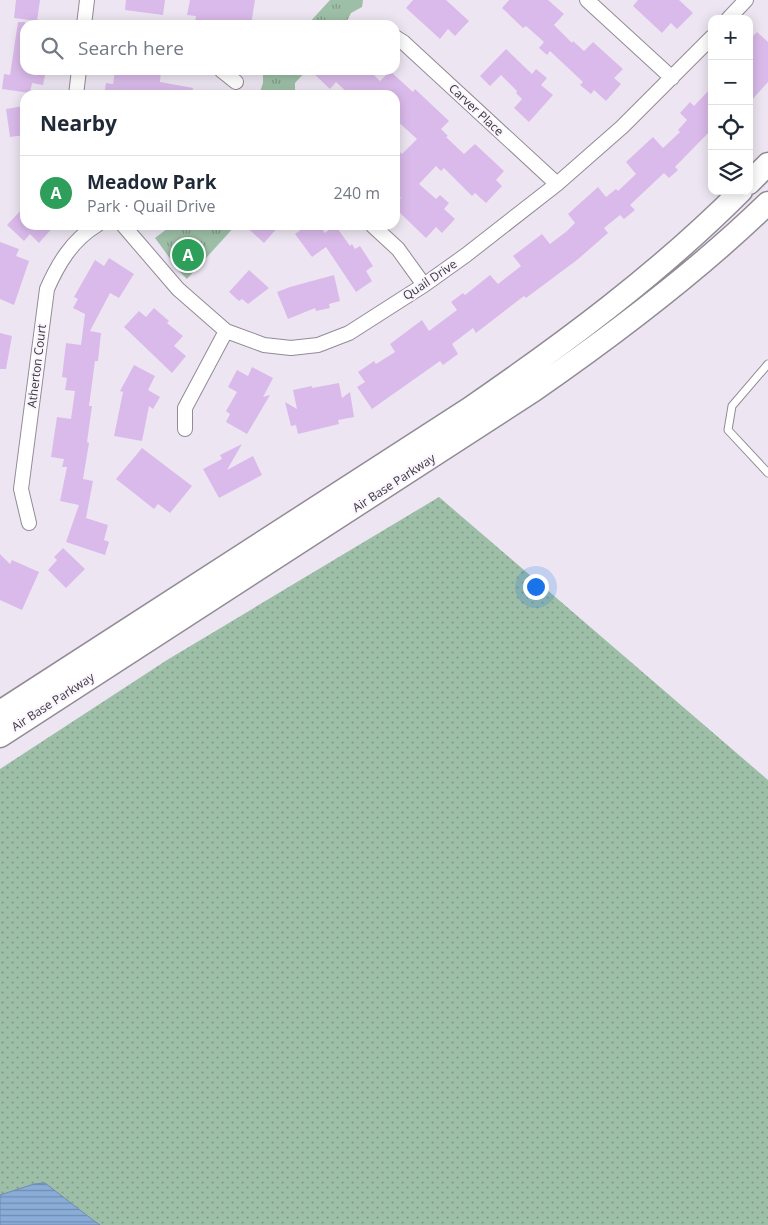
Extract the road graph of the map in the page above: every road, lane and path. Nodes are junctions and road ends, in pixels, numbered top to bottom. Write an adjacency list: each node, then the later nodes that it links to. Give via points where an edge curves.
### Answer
1 (87, 0): 5 (street)
2 (587, 0): 10 (street)
3 (746, 0): 4 (street)
4 (732, 15)
5 (85, 20)
6 (400, 40): 15 (street, Carver Place)
7 (708, 41): 10 (street, Quail Drive)
8 (78, 75): 12 (street)
9 (227, 75): 11 (street)
10 (672, 78): 15 (street, Quail Drive)
11 (236, 82)
12 (77, 90)
13 (768, 164): 14 (main road)
14 (753, 179)
15 (556, 184): 21 (street, Quail Drive)
16 (737, 195): 27 (main road, Air Base Parkway, via 641,282 572,337 469,410)
17 (768, 203): 28 (main road, Air Base Parkway, via 664,294 586,354)
18 (91, 230): 26 (street, Atherton Court, via 71,246 47,289 21,489)
19 (127, 230): 22 (street, Quail Drive, via 178,290)
20 (377, 230): 21 (street, via 398,249)
21 (424, 285): 22 (street, Quail Drive, via 348,332 318,345 291,348 264,345)
22 (226, 331): 24 (street, via 185,408)
23 (768, 364): 25 (lane, via 732,406 728,430)
24 (185, 429)
25 (768, 473)
26 (30, 523)
27 (0, 712)
28 (0, 736)

